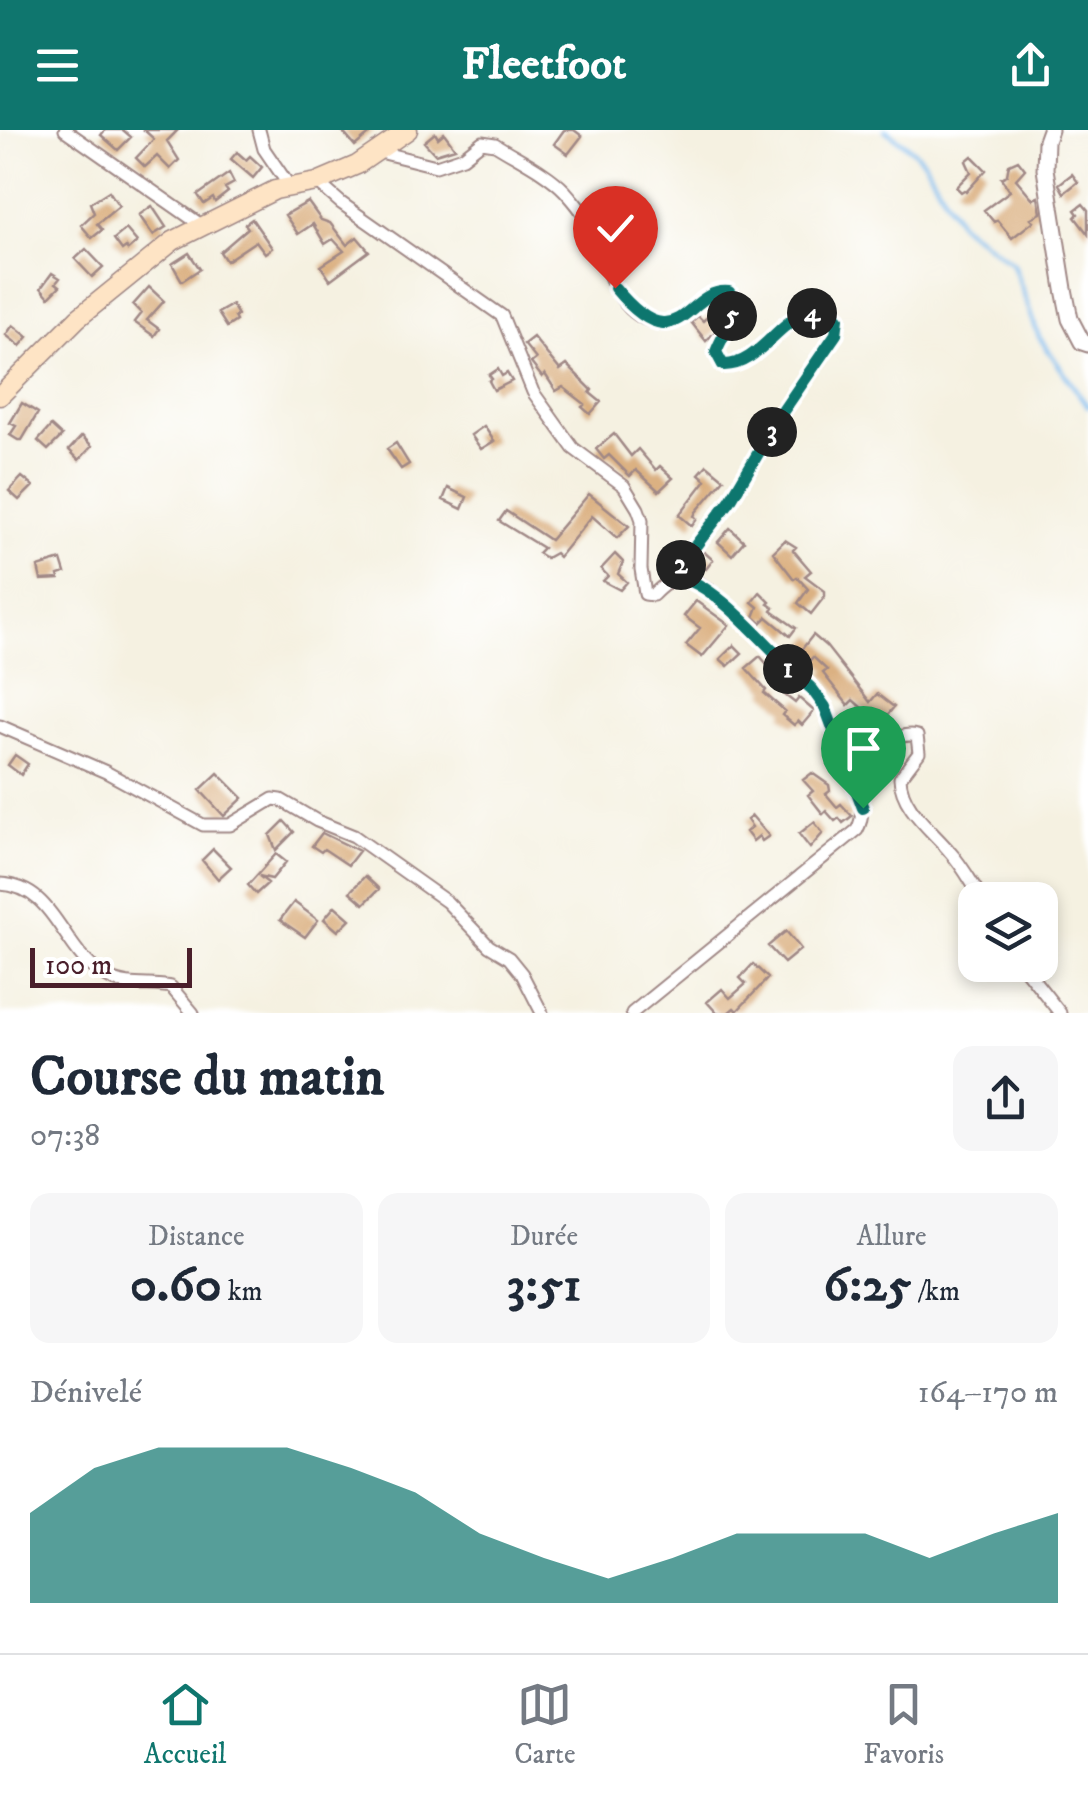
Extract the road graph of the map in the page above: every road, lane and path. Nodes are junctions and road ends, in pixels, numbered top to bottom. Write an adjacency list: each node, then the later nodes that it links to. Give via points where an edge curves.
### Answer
1 (64, 130): 8 (street)
2 (259, 130): 7 (street)
3 (408, 130): 5 (main road)
4 (1050, 130): 9 (street, via 1045,168 1064,289 1070,319)
5 (380, 152): 6 (main road); 11 (street, via 436,166 482,142 495,144 563,188 587,219 615,288 650,320 674,322 729,292 736,308 716,352 723,365 752,354 804,312 838,318 836,334)
6 (317, 182): 7 (main road); 11 (street, via 502,316 533,392 583,458 632,497 642,520 645,594 653,596)
7 (290, 187): 8 (main road)
8 (201, 225): 10 (main road, via 120,281)
9 (1088, 344)
10 (0, 396)
11 (677, 578): 13 (street, via 710,591 812,689)
12 (0, 726): 18 (street, via 106,772 203,825 230,825 273,799 354,836 447,902 509,958)
13 (852, 778): 14 (street, via 891,741 917,736 918,753 900,784); 19 (street, via 863,808 856,830)
14 (971, 882)
15 (0, 884): 17 (street, via 39,896 87,962 109,978 171,988)
16 (1035, 982): 20 (street)
17 (193, 1013)
18 (542, 1013)
19 (632, 1013)
20 (1060, 1013)

